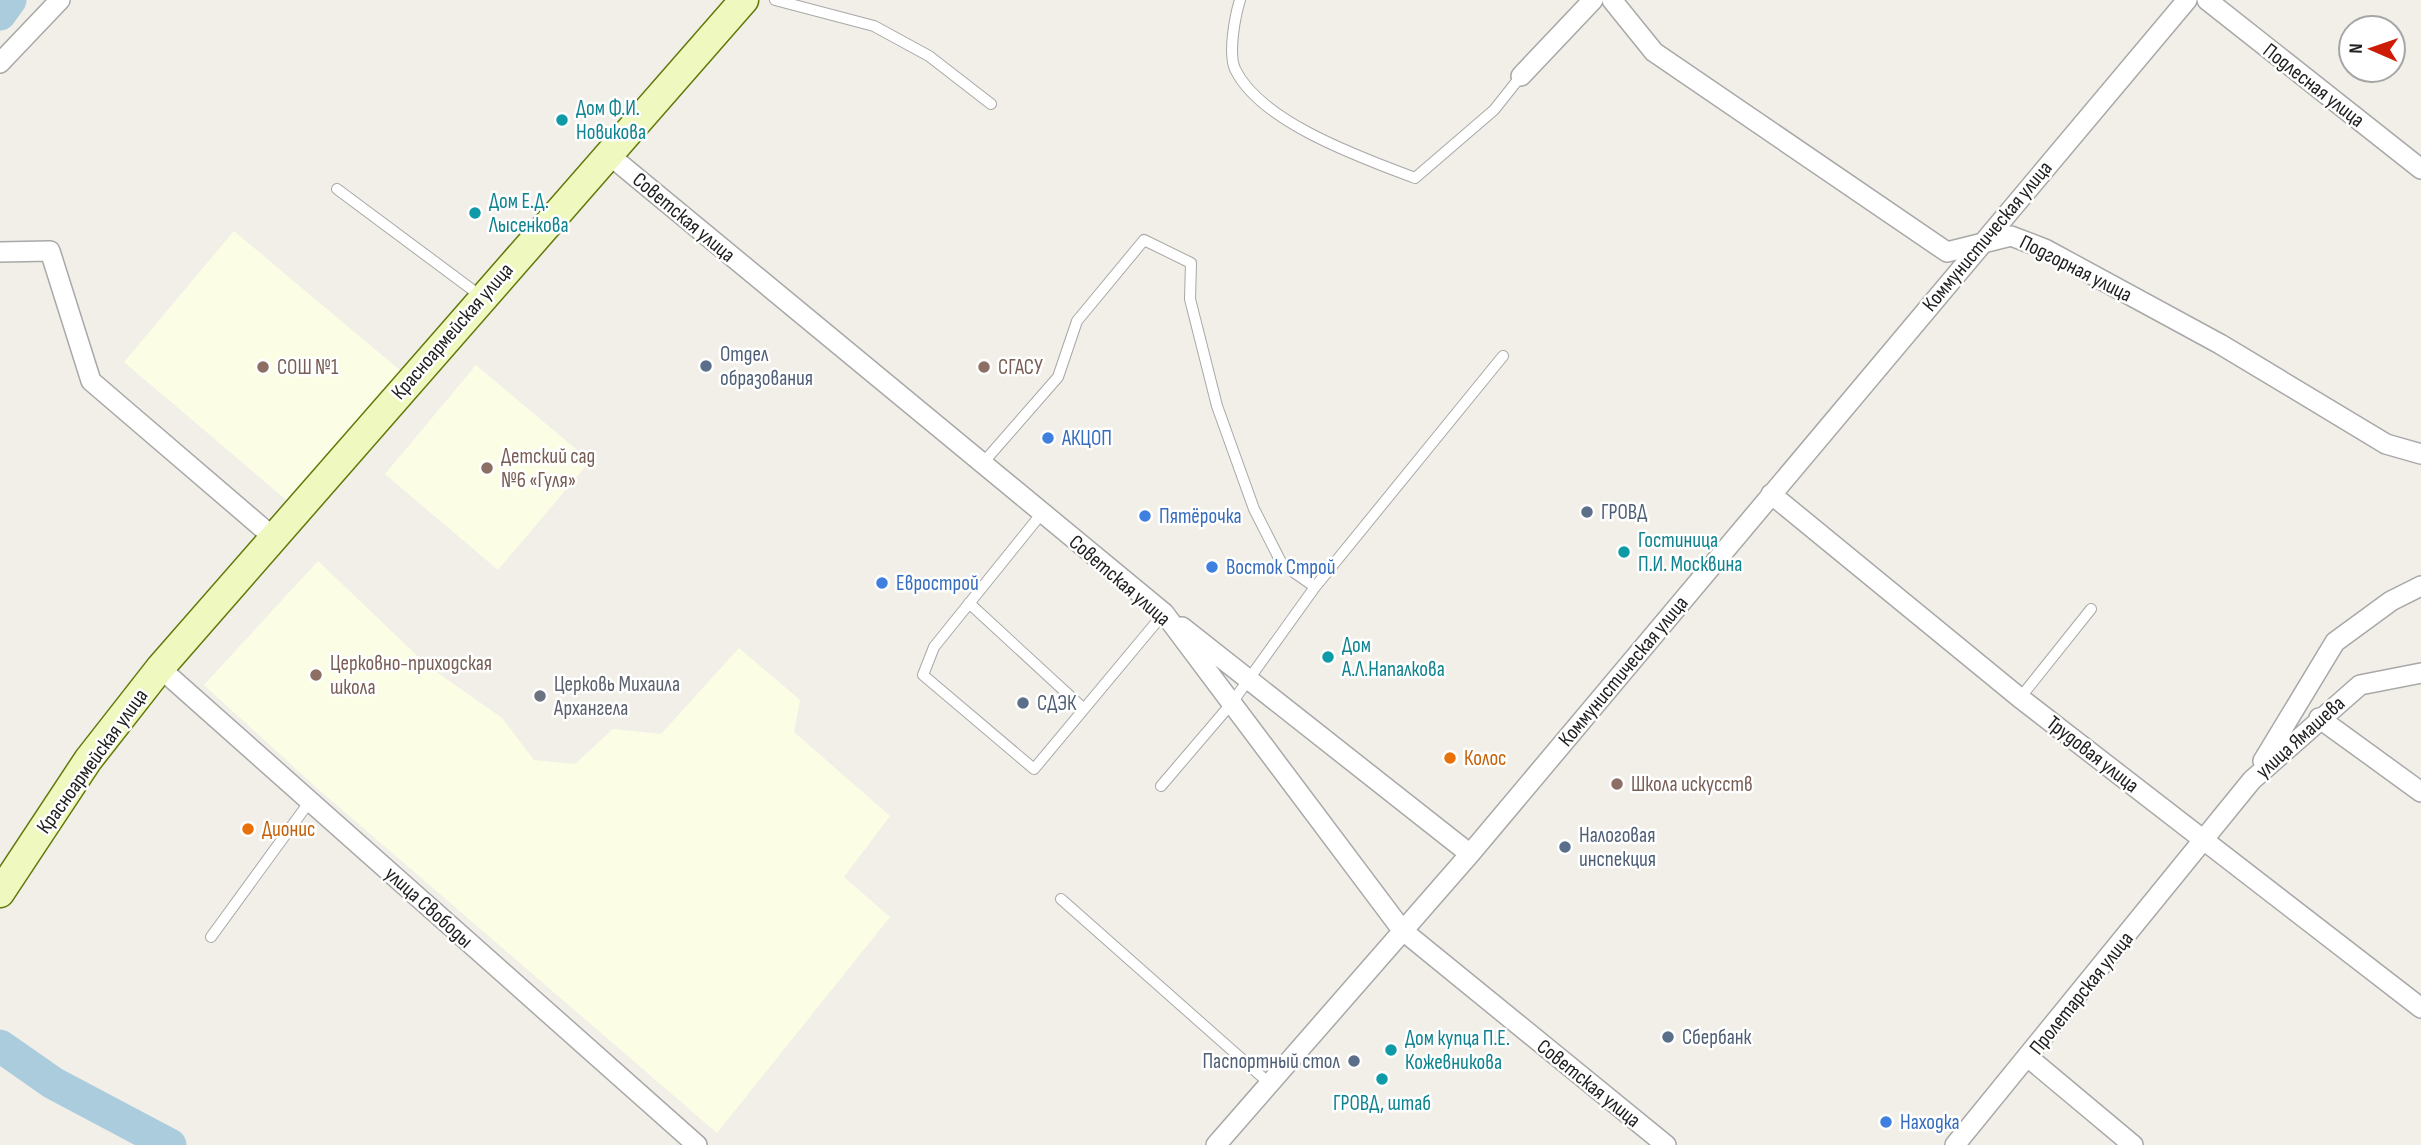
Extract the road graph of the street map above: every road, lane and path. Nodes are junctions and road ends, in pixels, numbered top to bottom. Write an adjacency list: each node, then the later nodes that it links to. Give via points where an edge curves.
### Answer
1 (60, 0): 9 (street)
2 (744, 0): 12 (main road, Красноармейская улица)
3 (775, 0): 11 (lane, via 874,26 929,57)
4 (1240, 0): 10 (lane, via 1234,22 1234,67 1263,106 1356,156 1415,178 1494,110)
5 (1593, 0): 10 (street)
6 (1612, 0): 15 (street, Подгорная улица, via 1654,52 1947,253)
7 (2187, 0): 15 (street, Коммунистическая улица)
8 (2207, 0): 13 (street, Подлесная улица)
9 (0, 63)
10 (1521, 76)
11 (991, 104)
12 (608, 154): 17 (main road, Красноармейская улица); 20 (street, Советская улица)
13 (2421, 169)
14 (337, 189): 17 (lane)
15 (1978, 246): 19 (street, Подгорная улица, via 2011,236 2045,249 2220,344 2386,444); 21 (street, Коммунистическая улица)
16 (0, 252): 23 (street, via 50,251 91,381)
17 (482, 297): 23 (main road, Красноармейская улица)
18 (1503, 356): 25 (lane)
19 (2421, 454)
20 (982, 464): 22 (street, Советская улица); 25 (lane, via 1058,377 1077,321 1144,240 1191,263 1190,299 1217,407 1254,509 1282,564)
21 (1771, 494): 32 (street, Трудовая улица); 41 (street, Коммунистическая улица)
22 (1042, 513): 26 (lane); 28 (street, Советская улица)
23 (273, 537): 29 (main road, Красноармейская улица)
24 (2421, 586): 36 (street, via 2390,601 2335,642)
25 (1315, 587): 31 (lane)
26 (969, 603): 34 (lane); 34 (lane, via 934,647 923,675 1034,769)
27 (2091, 609): 32 (lane)
28 (1164, 613): 31 (street); 33 (street, Советская улица); 34 (lane)
29 (160, 668): 39 (street, улица Свободы); 42 (main road, Красноармейская улица, via 88,760)
30 (2421, 673): 35 (street, улица Ямашева, via 2360,685)
31 (1249, 679): 33 (lane); 41 (street)
32 (2020, 698): 40 (street, Трудовая улица)
33 (1231, 704): 37 (lane); 44 (street, Советская улица)
34 (1084, 709)
35 (2319, 718): 36 (street, улица Ямашева); 38 (street)
36 (2252, 780): 40 (street, улица Ямашева)
37 (1161, 786)
38 (2421, 792)
39 (310, 801): 45 (lane); 49 (street, улица Свободы)
40 (2204, 840): 46 (street, Трудовая улица); 47 (street, Пролетарская улица)
41 (1470, 854): 44 (street, Коммунистическая улица)
42 (0, 893)
43 (1061, 899): 48 (lane)
44 (1402, 930): 48 (street, Коммунистическая улица); 51 (street, Советская улица)
45 (211, 937)
46 (2421, 1009)
47 (2029, 1058): 52 (street, Пролетарская улица); 53 (street)
48 (1269, 1083): 50 (street, Коммунистическая улица)
49 (697, 1145)
50 (1216, 1145)
51 (1666, 1145)
52 (1955, 1145)
53 (2133, 1145)

